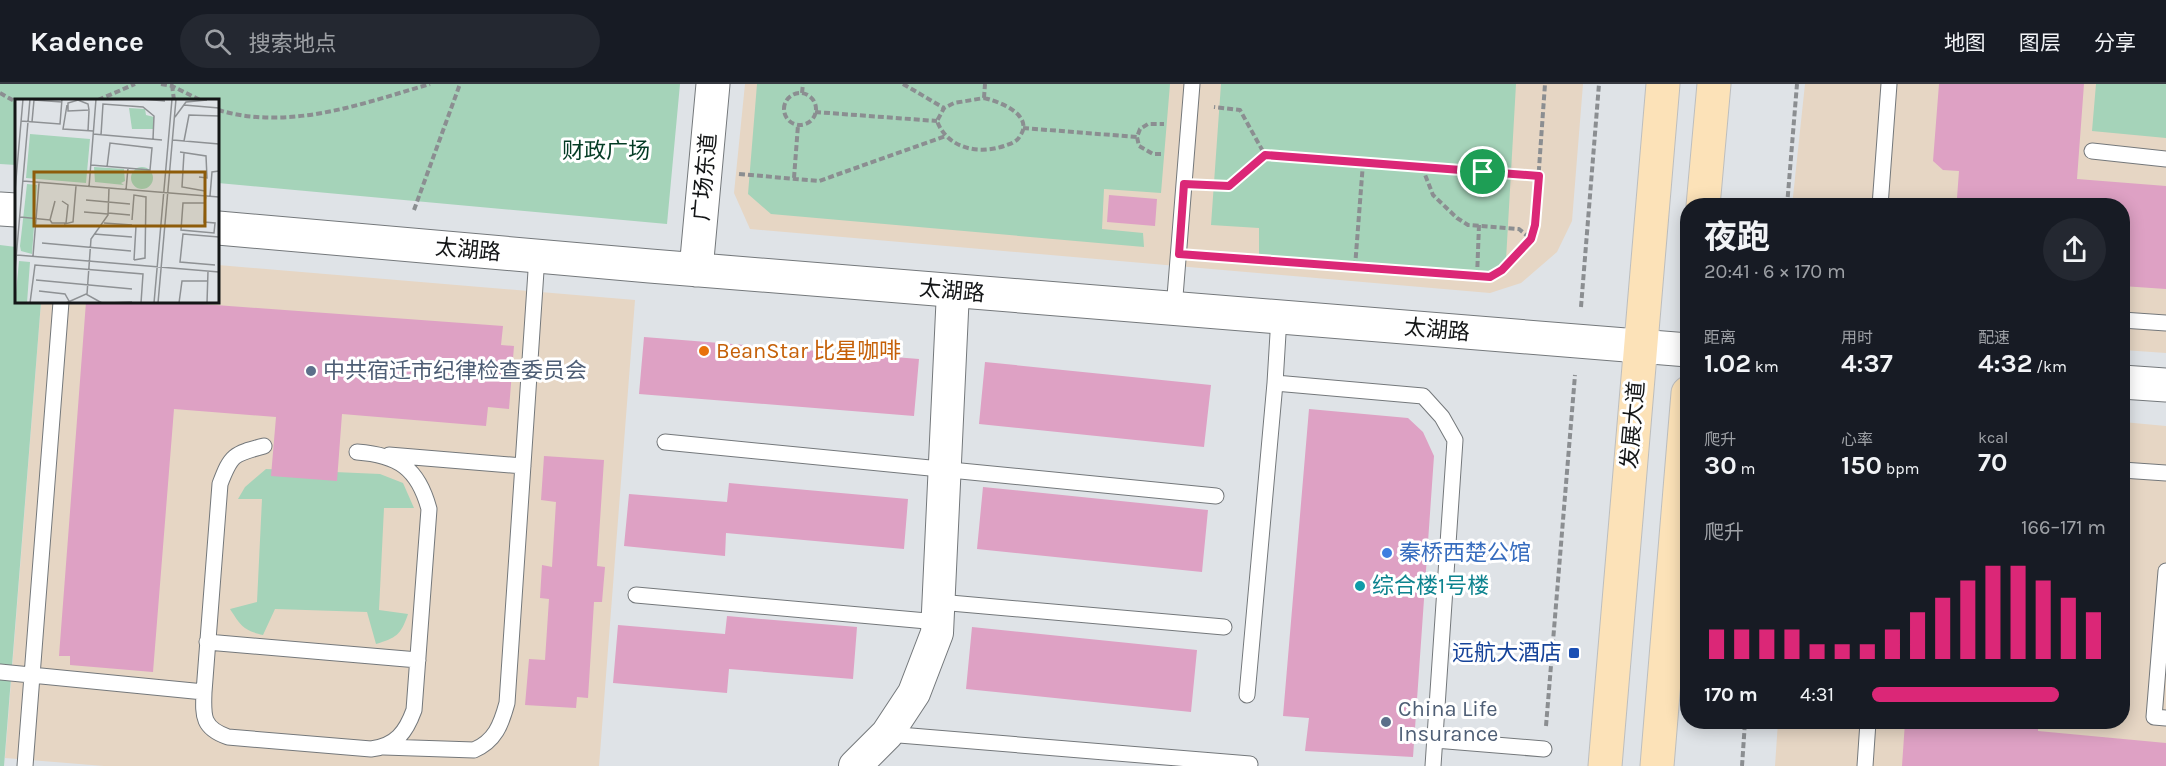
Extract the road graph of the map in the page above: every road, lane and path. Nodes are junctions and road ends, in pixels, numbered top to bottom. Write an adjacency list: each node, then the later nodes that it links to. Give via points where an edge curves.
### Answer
1 (135, 84): 20 (path)
2 (160, 84): 16 (path)
3 (430, 84): 25 (path, via 303,117 258,117)
4 (460, 84): 51 (path)
5 (713, 84): 39 (street, 广场东道)
6 (803, 84): 18 (path)
7 (903, 84): 24 (path)
8 (985, 84): 19 (path)
9 (1192, 84): 23 (lane)
10 (1545, 84): 40 (path)
11 (1599, 84): 63 (path)
12 (1663, 84): 64 (main road, 发展大道)
13 (1714, 84): 43 (main road)
14 (1797, 84): 44 (path)
15 (1889, 84): 45 (lane)
16 (172, 85): 21 (path)
17 (0, 93): 22 (path)
18 (802, 93): 26 (path, via 810,97); 28 (path, via 787,99 783,108 790,122)
19 (984, 98): 24 (path); 30 (path, via 1013,110)
20 (100, 99)
21 (198, 99)
22 (15, 101)
23 (1191, 105): 29 (lane); 34 (path, via 1240,110)
24 (944, 108): 27 (path)
25 (219, 110)
26 (816, 112): 27 (path); 28 (path, via 813,120)
27 (937, 121): 31 (path)
28 (798, 125): 41 (path)
29 (1189, 125): 32 (path, via 1148,124); 35 (lane)
30 (1023, 128): 31 (path, via 1012,143 995,149 965,148); 32 (path)
31 (946, 136): 41 (path, via 819,181)
32 (1137, 137): 35 (path, via 1139,146 1153,154)
33 (2092, 151): 36 (lane)
34 (1265, 155): 37 (path); 42 (path, via 1229,186)
35 (1186, 156): 42 (lane)
36 (2166, 159)
37 (1363, 163): 38 (path); 54 (path)
38 (1422, 167): 40 (path); 48 (path, via 1433,195 1444,207 1468,225)
39 (705, 171): 41 (path); 55 (street, 广场东道)
40 (1539, 176): 50 (path)
41 (794, 179)
42 (1184, 184): 52 (lane)
43 (1704, 198)
44 (1788, 198)
45 (1881, 198)
46 (0, 209): 47 (street)
47 (15, 210)
48 (1479, 225): 50 (path, via 1519,229); 56 (path)
49 (219, 228): 51 (street, 太湖路)
50 (1531, 239): 56 (path, via 1502,270 1490,277)
51 (402, 244): 53 (street, 太湖路)
52 (1179, 254): 54 (path); 59 (lane)
53 (537, 256): 55 (street, 太湖路); 73 (lane)
54 (1355, 267): 56 (path)
55 (696, 270): 57 (street, 太湖路)
56 (1476, 277)
57 (953, 291): 59 (street, 太湖路); 74 (street)
58 (61, 303): 86 (lane)
59 (1174, 309): 60 (street, 太湖路)
60 (1279, 317): 63 (street, 太湖路); 67 (lane)
61 (2130, 321): 62 (lane)
62 (2166, 323)
63 (1578, 341): 64 (street, 太湖路); 95 (path)
64 (1640, 345): 65 (street, 太湖路); 100 (main road, 发展大道)
65 (1680, 349)
66 (2130, 382): 68 (street)
67 (1275, 383): 88 (lane); 93 (lane, via 1423,396 1442,417 1455,440)
68 (2166, 385)
69 (665, 442): 74 (lane)
70 (264, 446): 83 (lane, via 243,452 229,462 220,484)
71 (357, 452): 72 (lane)
72 (380, 454): 73 (lane); 84 (lane, via 400,463 418,479 429,509)
73 (523, 466): 94 (lane, via 507,703 496,734 486,745 474,750)
74 (945, 470): 78 (lane); 81 (street)
75 (2130, 471): 76 (lane)
76 (2166, 473)
77 (1680, 489): 101 (main road)
78 (1216, 496)
79 (2166, 571): 89 (lane, via 2154,717)
80 (636, 595): 81 (lane)
81 (938, 612): 82 (lane); 92 (street, via 937,633 914,693)
82 (1224, 627)
83 (207, 642): 84 (lane); 87 (lane)
84 (418, 660): 94 (lane, via 414,710 408,729)
85 (0, 672): 86 (lane)
86 (32, 675): 87 (lane); 97 (lane)
87 (204, 692): 94 (lane, via 203,716 216,732 228,736)
88 (1247, 695)
89 (2166, 718)
90 (1745, 729): 102 (path)
91 (1868, 729): 103 (lane)
92 (887, 734): 96 (lane); 98 (street)
93 (1435, 740): 95 (lane); 99 (lane)
94 (384, 747)
95 (1544, 749)
96 (1250, 764)
97 (25, 766)
98 (855, 766)
99 (1433, 766)
100 (1605, 766)
101 (1657, 766)
102 (1742, 766)
103 (1865, 766)

